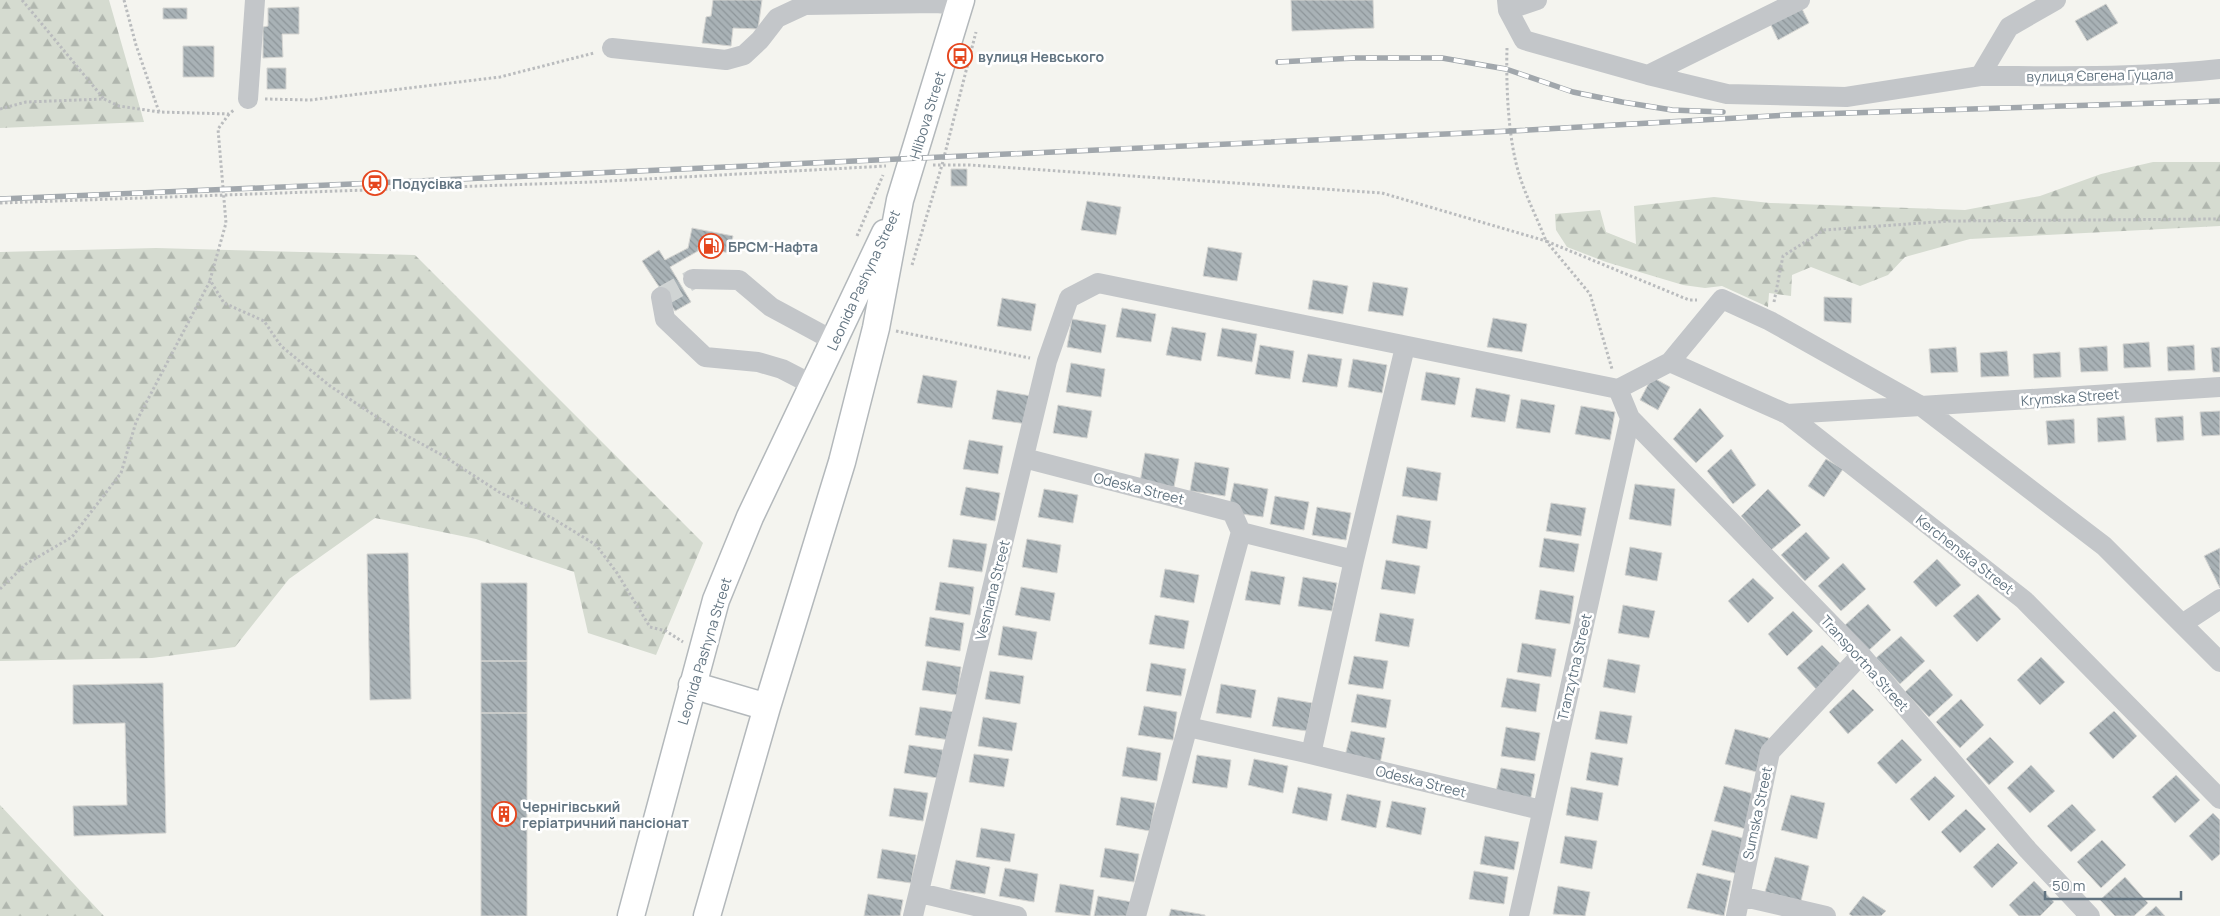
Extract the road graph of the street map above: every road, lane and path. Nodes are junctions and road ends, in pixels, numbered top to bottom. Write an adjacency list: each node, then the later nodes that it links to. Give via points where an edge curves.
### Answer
1 (22, 0): 13 (path)
2 (124, 0): 16 (path)
3 (254, 0): 14 (street)
4 (1537, 0): 8 (street)
5 (1800, 0): 11 (street)
6 (2056, 0): 12 (street, via 2009,27)
7 (960, 3): 9 (street, via 805,5 777,18 744,56 726,60); 18 (main road, Hlibova Street)
8 (1508, 5): 11 (street, вулиця Євгена Гуцала, via 1524,40); 23 (path, via 1506,69 1511,131 1519,176)
9 (612, 48): 14 (path, via 500,77 310,100)
10 (2220, 69): 12 (street, вулиця Євгена Гуцала, via 2088,76)
11 (1648, 75): 12 (street, вулиця Євгена Гуцала, via 1727,94 1846,97)
12 (1980, 76)
13 (104, 98): 15 (path, via 26,102); 16 (path, via 119,106)
14 (248, 99): 17 (path)
15 (0, 109)
16 (159, 112): 17 (path)
17 (229, 114): 19 (path, via 218,130)
18 (899, 166): 19 (path, via 591,182); 20 (main road, Hlibova Street); 23 (path, via 970,165 1382,194)
19 (223, 195): 21 (path); 25 (path, via 226,224)
20 (900, 200): 29 (main road, Leonida Pashyna Street); 30 (main road, Leonida Pashyna Street)
21 (0, 203)
22 (2220, 219): 28 (path, via 1950,221 1824,230 1783,256)
23 (1546, 241): 27 (path, via 1689,300); 36 (path, via 1590,294)
24 (693, 279): 30 (street, via 739,280 771,307)
25 (210, 280): 43 (path, via 136,422 120,473 72,536 26,564); 46 (path, via 224,303 264,322 281,346 330,386 499,492 552,518 596,545 618,573 650,627 666,631)
26 (661, 297): 34 (street, via 665,319 705,357 758,362 782,369)
27 (1722, 299): 28 (street); 33 (street)
28 (1770, 322): 37 (street)
29 (876, 328): 32 (path); 50 (main road, Leonida Pashyna Street, via 842,462)
30 (834, 342): 34 (main road, Leonida Pashyna Street)
31 (1405, 347): 32 (street, Vesniana Street, via 1098,283 1069,298); 36 (street); 42 (street)
32 (1047, 361): 40 (street, Vesniana Street)
33 (1670, 362): 36 (street); 38 (street, Kerchenska Street)
34 (813, 385): 49 (main road, Leonida Pashyna Street, via 750,517 720,590)
35 (2220, 387): 37 (street, Krymska Street)
36 (1618, 389): 39 (street)
37 (1921, 406): 38 (street, Krymska Street); 45 (street, via 2104,546)
38 (1787, 414): 53 (street, Kerchenska Street, via 2024,600)
39 (1630, 418): 47 (street, Transportna Street); 54 (street, Tranzytna Street)
40 (1024, 458): 41 (street, Odeska Street, via 1232,512); 55 (street, Vesniana Street)
41 (1241, 532): 42 (street); 51 (street)
42 (1354, 560): 52 (street, via 1311,754)
43 (0, 589)
44 (2220, 600): 45 (street)
45 (2182, 624): 48 (street)
46 (686, 644)
47 (1861, 655): 56 (street, Sumska Street, via 1770,752); 65 (street, Transportna Street, via 2021,842)
48 (2220, 662)
49 (692, 684): 50 (main road); 57 (main road, Leonida Pashyna Street)
50 (767, 707): 58 (main road, Leonida Pashyna Street)
51 (1188, 727): 52 (street, Odeska Street); 61 (street)
52 (1302, 752): 54 (street, Odeska Street)
53 (2220, 799)
54 (1541, 810): 62 (street, Tranzytna Street)
55 (920, 893): 59 (street, Vesniana Street); 60 (street)
56 (1740, 896): 63 (street, Sumska Street); 64 (street)
57 (631, 916)
58 (706, 916)
59 (913, 916)
60 (1017, 916)
61 (1136, 916)
62 (1519, 916)
63 (1736, 916)
64 (1826, 916)
65 (2090, 916)

